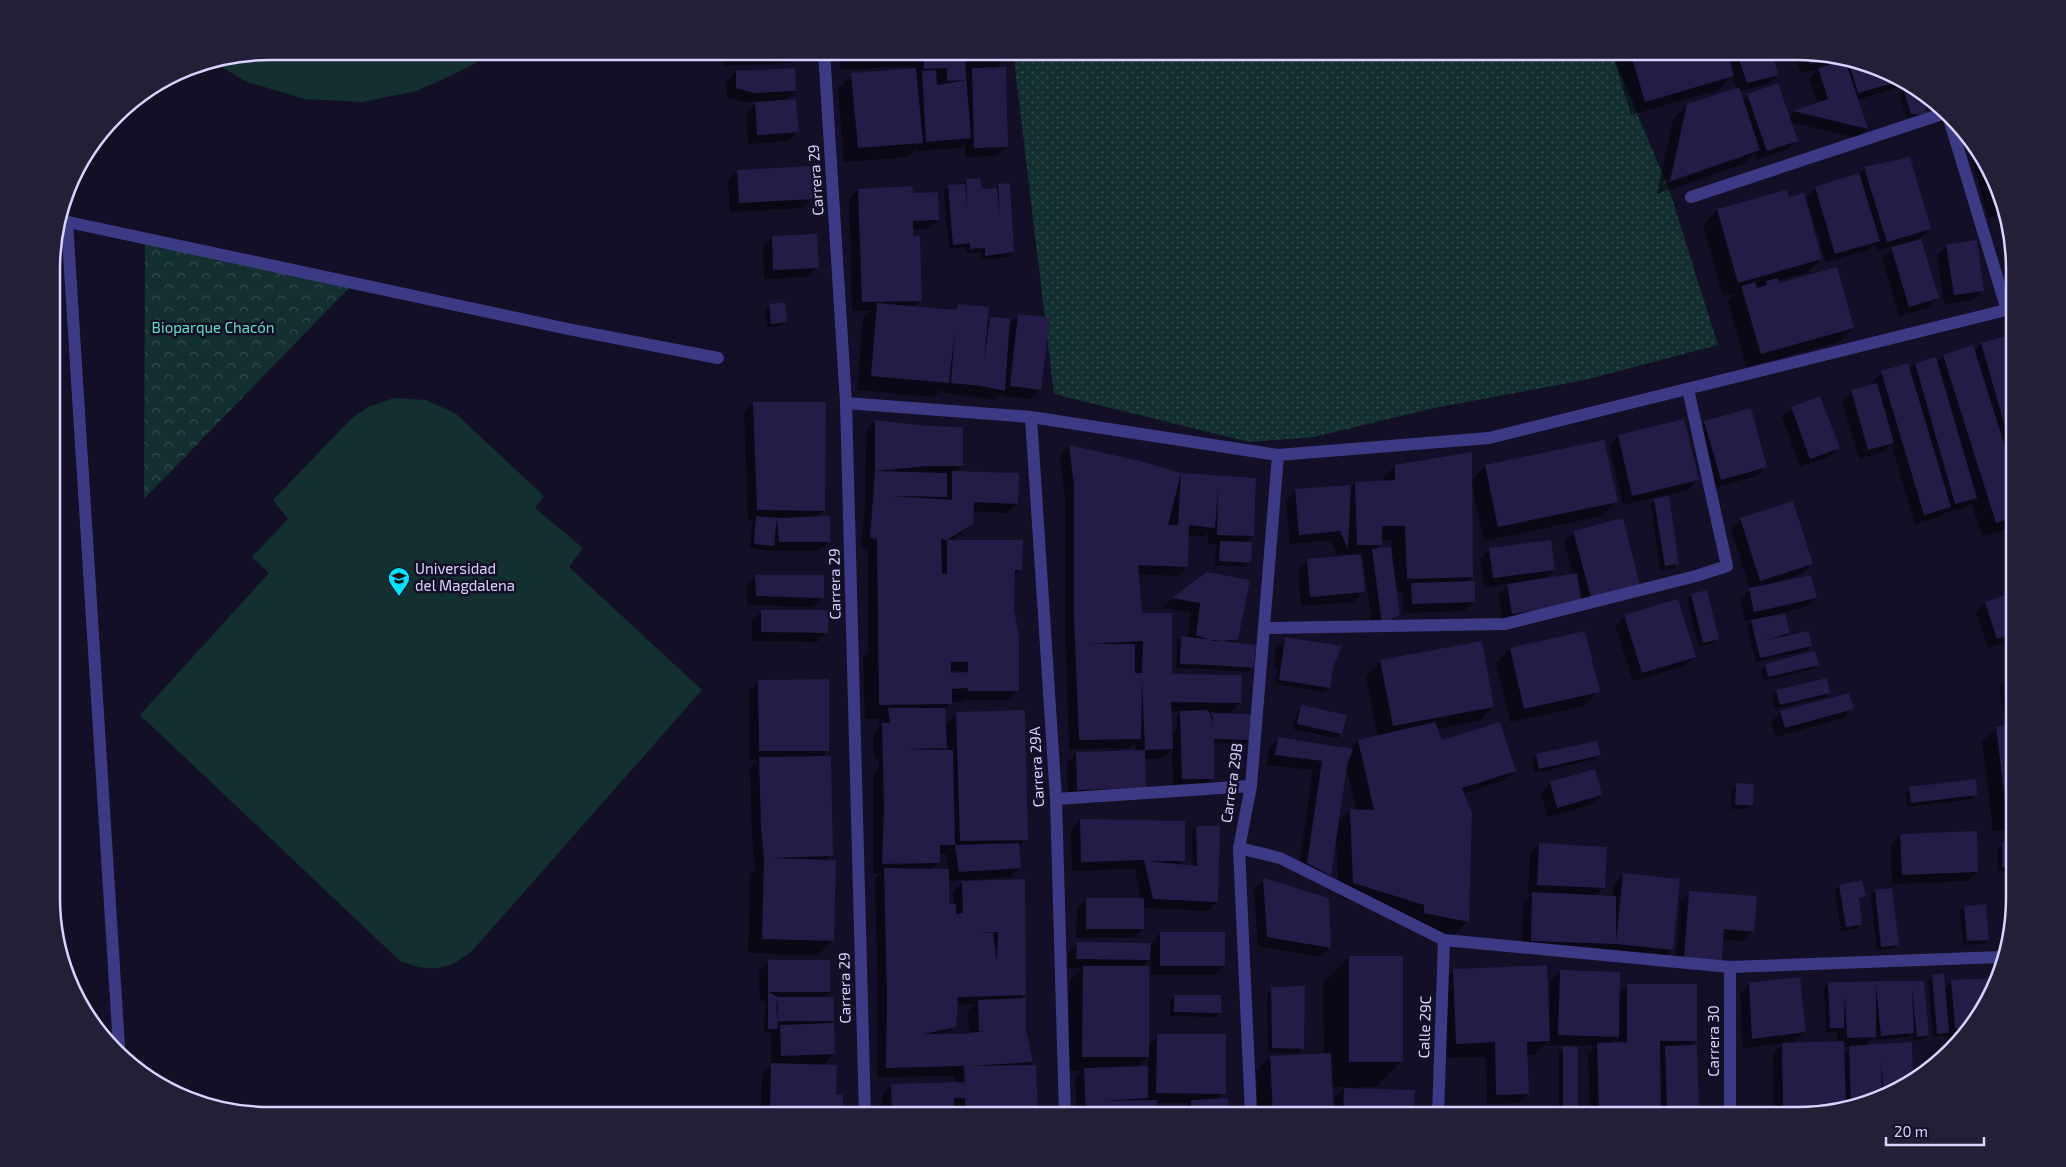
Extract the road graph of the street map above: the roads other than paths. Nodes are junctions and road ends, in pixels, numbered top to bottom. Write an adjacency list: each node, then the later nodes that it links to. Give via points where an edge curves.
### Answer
1 (825, 60): 11 (street, Carrera 29)
2 (1939, 115): 4 (street)
3 (1952, 129): 7 (street)
4 (1691, 197)
5 (66, 222): 9 (street)
6 (64, 231): 21 (street)
7 (2006, 294)
8 (2006, 310): 10 (street)
9 (718, 358)
10 (1688, 389): 13 (street, via 1489,438); 14 (street, via 1727,566 1505,624)
11 (846, 403): 12 (street); 22 (street, Carrera 29)
12 (1031, 418): 13 (street); 16 (street, Carrera 29A)
13 (1278, 455): 14 (street, Carrera 29B)
14 (1265, 628): 15 (street, Carrera 29B)
15 (1251, 786): 16 (street); 17 (street, Carrera 29B)
16 (1056, 799): 23 (street, Carrera 29A)
17 (1239, 848): 18 (street, via 1280,858); 24 (street, Carrera 29B)
18 (1444, 940): 20 (street); 25 (street, Calle 29C)
19 (1997, 957): 20 (street)
20 (1730, 966): 26 (street, Carrera 30)
21 (119, 1043)
22 (865, 1107)
23 (1065, 1107)
24 (1251, 1107)
25 (1438, 1107)
26 (1730, 1107)

